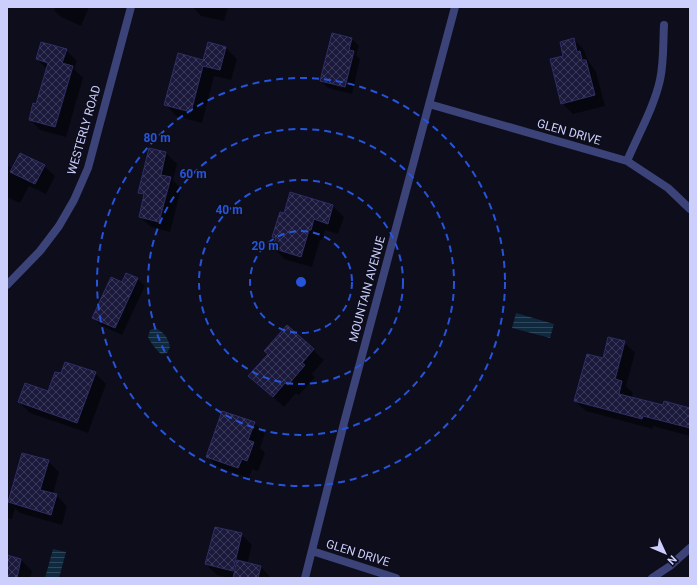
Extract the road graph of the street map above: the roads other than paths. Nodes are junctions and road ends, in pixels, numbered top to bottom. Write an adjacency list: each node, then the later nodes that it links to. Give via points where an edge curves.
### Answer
1 (131, 7): 7 (street, WESTERLY ROAD, via 88,168 74,200 40,251)
2 (455, 7): 4 (street, MOUNTAIN AVENUE)
3 (664, 25): 5 (street, via 660,81)
4 (429, 104): 5 (street, GLEN DRIVE); 9 (street, MOUNTAIN AVENUE)
5 (627, 161): 6 (street, GLEN DRIVE, via 668,188)
6 (690, 209)
7 (7, 285)
8 (690, 548): 12 (street)
9 (312, 551): 10 (street, MOUNTAIN AVENUE); 11 (street, GLEN DRIVE)
10 (305, 578)
11 (396, 578)
12 (652, 578)

